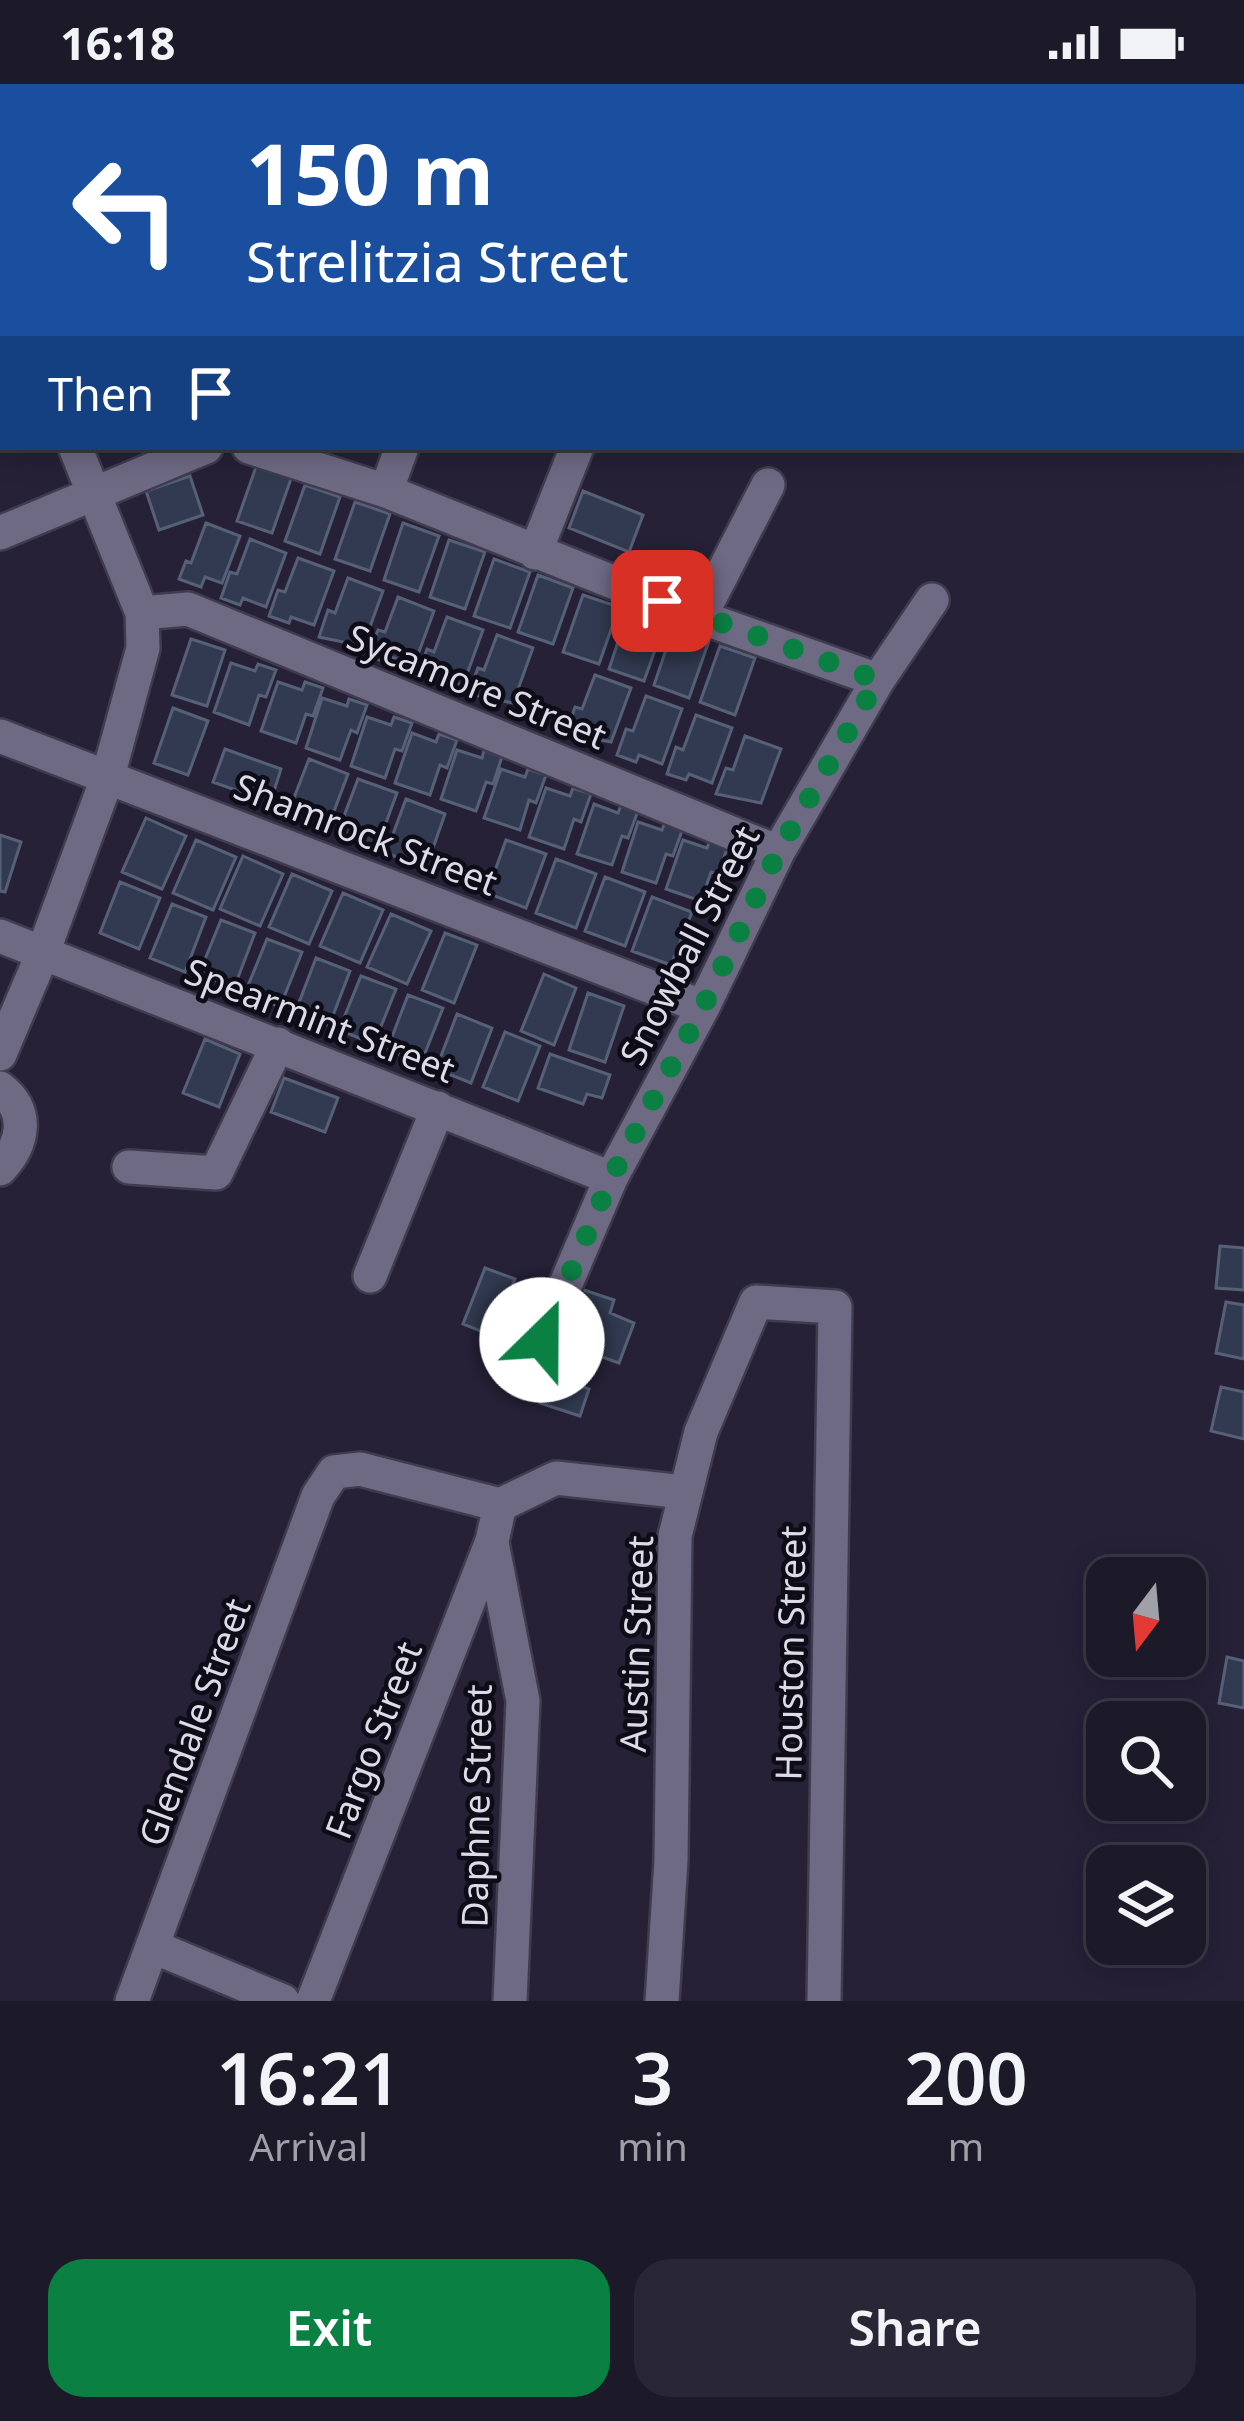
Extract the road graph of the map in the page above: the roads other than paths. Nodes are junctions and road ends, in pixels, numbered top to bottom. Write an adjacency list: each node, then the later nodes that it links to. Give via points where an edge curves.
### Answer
1 (76, 450): 8 (street)
2 (199, 450): 8 (street)
3 (259, 450): 7 (street)
4 (401, 450): 7 (street)
5 (576, 450): 10 (street)
6 (768, 485): 13 (street)
7 (386, 490): 10 (street)
8 (93, 493): 9 (street); 12 (street)
9 (0, 533)
10 (535, 554): 13 (street)
11 (932, 600): 14 (street, Snowball Street)
12 (142, 613): 16 (street, via 143,649); 17 (street, Sycamore Street, via 188,609)
13 (700, 617): 14 (street)
14 (878, 680): 17 (street, Snowball Street)
15 (0, 736): 16 (street, Shamrock Street)
16 (108, 776): 19 (street); 20 (street, Shamrock Street)
17 (778, 852): 20 (street, Snowball Street)
18 (0, 936): 19 (street, Spearmint Street)
19 (42, 955): 21 (street, Spearmint Street); 22 (street)
20 (703, 1007): 27 (street, Snowball Street)
21 (278, 1043): 24 (street, Spearmint Street); 25 (street, via 216,1173)
22 (0, 1054)
23 (0, 1088): 26 (street, via 19,1111 21,1133)
24 (438, 1108): 27 (street, Spearmint Street); 28 (street)
25 (129, 1167)
26 (0, 1169)
27 (611, 1178): 30 (street, Snowball Street)
28 (370, 1276)
29 (756, 1302): 31 (street, Austin Street); 40 (street, Houston Street, via 835,1306)
30 (542, 1340)
31 (684, 1492): 32 (street, via 556,1478); 39 (street, Austin Street, via 671,1612)
32 (500, 1505): 33 (street, Fargo Street); 34 (street, Glendale Street, via 360,1469 334,1472 318,1496)
33 (492, 1541): 37 (street, Fargo Street); 38 (street, Daphne Street, via 523,1701)
34 (154, 1947): 35 (street, Glendale Street); 36 (street)
35 (132, 2001)
36 (283, 2001)
37 (313, 2001)
38 (510, 2001)
39 (662, 2001)
40 (824, 2001)

